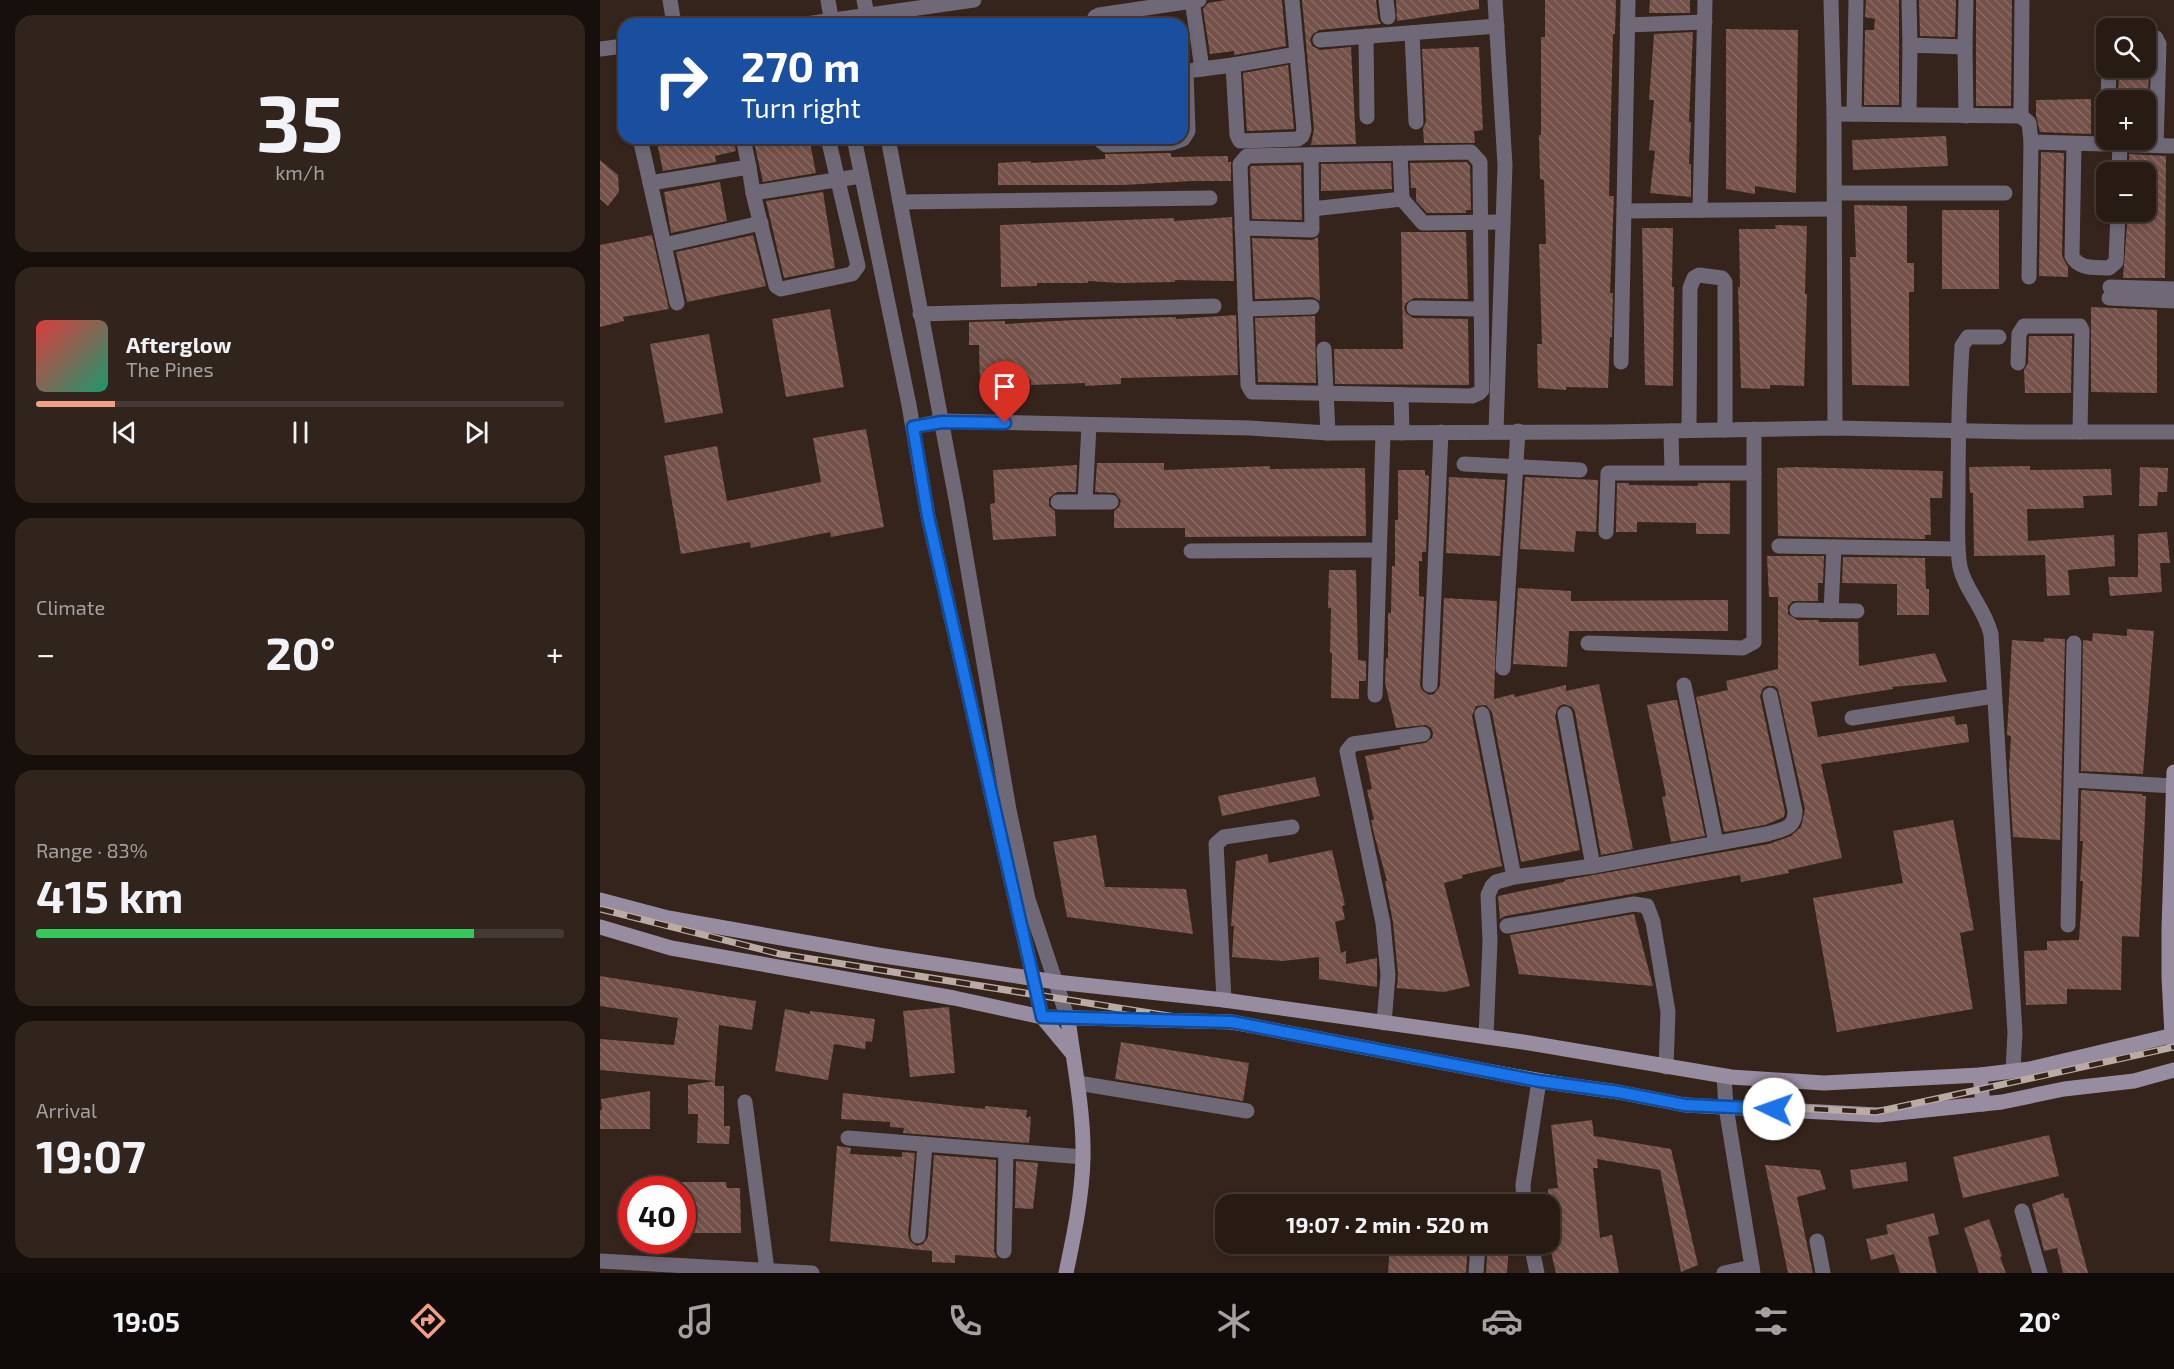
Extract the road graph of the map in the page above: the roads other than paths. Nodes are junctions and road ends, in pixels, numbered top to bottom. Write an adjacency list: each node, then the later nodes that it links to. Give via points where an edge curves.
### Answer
1 (670, 0): 17 (street)
2 (828, 0): 18 (street)
3 (864, 0): 19 (street)
4 (974, 0): 20 (street)
5 (1195, 0): 21 (street); 35 (street)
6 (1292, 0): 33 (street)
7 (1386, 0): 16 (street)
8 (1495, 0): 24 (street)
9 (1705, 0): 22 (street)
10 (1831, 0): 37 (street)
11 (1856, 0): 38 (street)
12 (1910, 0): 29 (street)
13 (1966, 0): 31 (street)
14 (2022, 0): 41 (street)
15 (1628, 1): 23 (street)
16 (1388, 17)
17 (673, 18)
18 (831, 18)
19 (868, 18)
20 (879, 18)
21 (1095, 18)
22 (1705, 22): 23 (street); 69 (street)
23 (1627, 25): 70 (street)
24 (1497, 26): 25 (street); 72 (street, via 1505,165)
25 (1412, 33): 26 (street); 43 (street)
26 (1366, 36): 28 (street); 42 (street)
27 (2156, 38): 54 (street)
28 (1320, 40)
29 (1910, 45): 31 (street); 39 (street)
30 (618, 47): 32 (street)
31 (1965, 47): 40 (street)
32 (600, 49)
33 (1297, 54): 34 (street); 34 (street, via 1304,130 1298,139 1238,139)
34 (1233, 65): 35 (street)
35 (1202, 69): 36 (street)
36 (1188, 71)
37 (1834, 114): 38 (street); 66 (street)
38 (1854, 114): 39 (street)
39 (1909, 114): 40 (street)
40 (1966, 116): 41 (street)
41 (2021, 116): 44 (street, via 2030,123)
42 (1367, 117)
43 (1416, 122)
44 (2031, 142): 53 (street); 77 (street)
45 (2096, 143): 53 (street)
46 (641, 144): 61 (street)
47 (744, 144): 58 (street)
48 (829, 144): 60 (street)
49 (855, 144): 59 (street)
50 (889, 144): 67 (street)
51 (1105, 144): 52 (street)
52 (1139, 144)
53 (2074, 144): 73 (street, via 2075,262 2080,266 2109,268 2116,262)
54 (2156, 145): 55 (street)
55 (2174, 146)
56 (1400, 153): 57 (street); 65 (street); 71 (street, via 1475,154 1480,162)
57 (1311, 155): 68 (street); 75 (street, via 1247,156 1243,160)
58 (749, 167): 61 (street); 62 (street)
59 (861, 176): 60 (street); 95 (street)
60 (837, 179): 62 (street); 74 (street, via 858,266 852,274 781,289 776,286)
61 (650, 183): 76 (street)
62 (753, 193): 74 (street)
63 (2005, 193): 66 (street)
64 (1210, 198): 67 (street)
65 (1402, 199): 68 (street); 71 (street, via 1423,223)
66 (1834, 201): 69 (street); 96 (street)
67 (900, 202): 86 (street)
68 (1312, 209): 75 (street, via 1312,230)
69 (1700, 210): 70 (street)
70 (1624, 211): 89 (street)
71 (1480, 222): 72 (street); 85 (street)
72 (1503, 222): 101 (street)
73 (2118, 222)
74 (761, 223): 76 (street)
75 (1242, 228): 83 (street)
76 (664, 245): 80 (street)
77 (2029, 277)
78 (2174, 289): 79 (street, via 2109,293)
79 (2174, 301)
80 (676, 303)
81 (1214, 306): 86 (street)
82 (1312, 307): 83 (street)
83 (1245, 309): 91 (street, via 1249,389 1256,394)
84 (1414, 309): 85 (street)
85 (1481, 309): 92 (street, via 1482,390 1472,396)
86 (920, 314): 93 (street)
87 (1999, 337): 100 (street, via 1968,337 1962,346)
88 (1324, 349): 91 (street)
89 (1621, 362)
90 (2018, 363): 105 (street, via 2019,334 2024,326 2080,326)
91 (1327, 394): 92 (street); 107 (street)
92 (1401, 395): 109 (street)
93 (942, 422): 94 (street); 95 (street); 151 (street, via 1009,810 1028,899)
94 (1089, 424): 107 (street); 116 (street)
95 (913, 427): 150 (street, via 928,516)
96 (1835, 428): 97 (street); 100 (street)
97 (1754, 429): 99 (street); 114 (street)
98 (1689, 430): 99 (street); 99 (street, via 1690,288 1699,275 1722,278 1725,282); 103 (street)
99 (1725, 430)
100 (1958, 430): 105 (street); 121 (street)
101 (1496, 431): 102 (street); 104 (street)
102 (1518, 431): 103 (street); 111 (street)
103 (1671, 431): 113 (street)
104 (1442, 432): 109 (street); 130 (street)
105 (2080, 432): 106 (street)
106 (2174, 432)
107 (1328, 433): 108 (street)
108 (1383, 433): 109 (street); 122 (street)
109 (1402, 433)
110 (1464, 464): 111 (street)
111 (1515, 467): 112 (street); 129 (street)
112 (1580, 470)
113 (1672, 472): 114 (street); 118 (street, via 1608,473)
114 (1754, 473): 127 (street, via 1754,642 1743,648)
115 (1058, 502): 116 (street)
116 (1085, 502): 117 (street)
117 (1111, 502)
118 (1606, 532)
119 (1779, 546): 120 (street)
120 (1834, 547): 121 (street); 125 (street)
121 (1958, 549): 134 (street, via 1960,569 1989,626)
122 (1379, 550): 123 (street); 132 (street)
123 (1191, 551)
124 (1797, 610): 125 (street)
125 (1831, 611): 126 (street)
126 (1857, 612)
127 (1588, 643)
128 (2074, 643): 140 (street)
129 (1503, 668)
130 (1430, 685)
131 (1684, 685): 143 (street)
132 (1374, 695)
133 (1770, 695): 143 (street, via 1795,820 1791,826 1767,834)
134 (1994, 696): 137 (street); 160 (street, via 2015,1033)
135 (1482, 714): 145 (street)
136 (1565, 714): 144 (street)
137 (1852, 718)
138 (1423, 734): 155 (street, via 1353,744 1347,751 1383,923 1388,975)
139 (2174, 772): 141 (street)
140 (2072, 780): 141 (street); 147 (street)
141 (2174, 786): 157 (street, via 2169,948)
142 (1292, 826): 152 (street, via 1224,837 1216,844)
143 (1716, 843): 144 (street)
144 (1593, 866): 145 (street)
145 (1514, 877): 156 (street, via 1496,882 1488,895)
146 (600, 900): 150 (street, via 668,918)
147 (2068, 925)
148 (1507, 926): 159 (street, via 1634,904 1647,906 1668,1012)
149 (600, 927): 153 (street, via 671,948)
150 (1033, 979): 151 (street); 153 (street)
151 (1056, 982): 152 (street); 154 (street)
152 (1224, 1000): 155 (street)
153 (1042, 1017): 154 (street); 158 (street)
154 (1068, 1019): 158 (street); 164 (street, via 1232,1022)
155 (1384, 1023): 156 (street)
156 (1486, 1037): 159 (street)
157 (2173, 1038): 160 (street)
158 (1072, 1053): 165 (street)
159 (1666, 1066): 163 (street)
160 (2013, 1070): 162 (street)
161 (2174, 1070): 167 (street, via 2134,1081)
162 (1980, 1075): 163 (street, via 1824,1083); 167 (street)
163 (1724, 1076): 168 (street)
164 (1539, 1081): 168 (street, via 1685,1105); 174 (street)
165 (1078, 1083): 169 (street); 173 (street)
166 (745, 1102): 182 (street)
167 (1983, 1104): 168 (street, via 1878,1115)
168 (1726, 1107): 183 (street)
169 (1247, 1111)
170 (848, 1137): 171 (street)
171 (925, 1144): 172 (street); 176 (street)
172 (1006, 1151): 173 (street); 178 (street)
173 (1083, 1157): 185 (street, via 1079,1210)
174 (1522, 1194)
175 (2022, 1211): 190 (street)
176 (918, 1236)
177 (1817, 1241): 189 (street)
178 (1004, 1251)
179 (1477, 1254): 186 (street)
180 (1533, 1254): 187 (street)
181 (600, 1261): 182 (street)
182 (767, 1270): 184 (street)
183 (1752, 1270): 188 (street)
184 (812, 1273)
185 (1066, 1273)
186 (1476, 1273)
187 (1537, 1273)
188 (1724, 1273)
189 (1823, 1273)
190 (2040, 1273)

